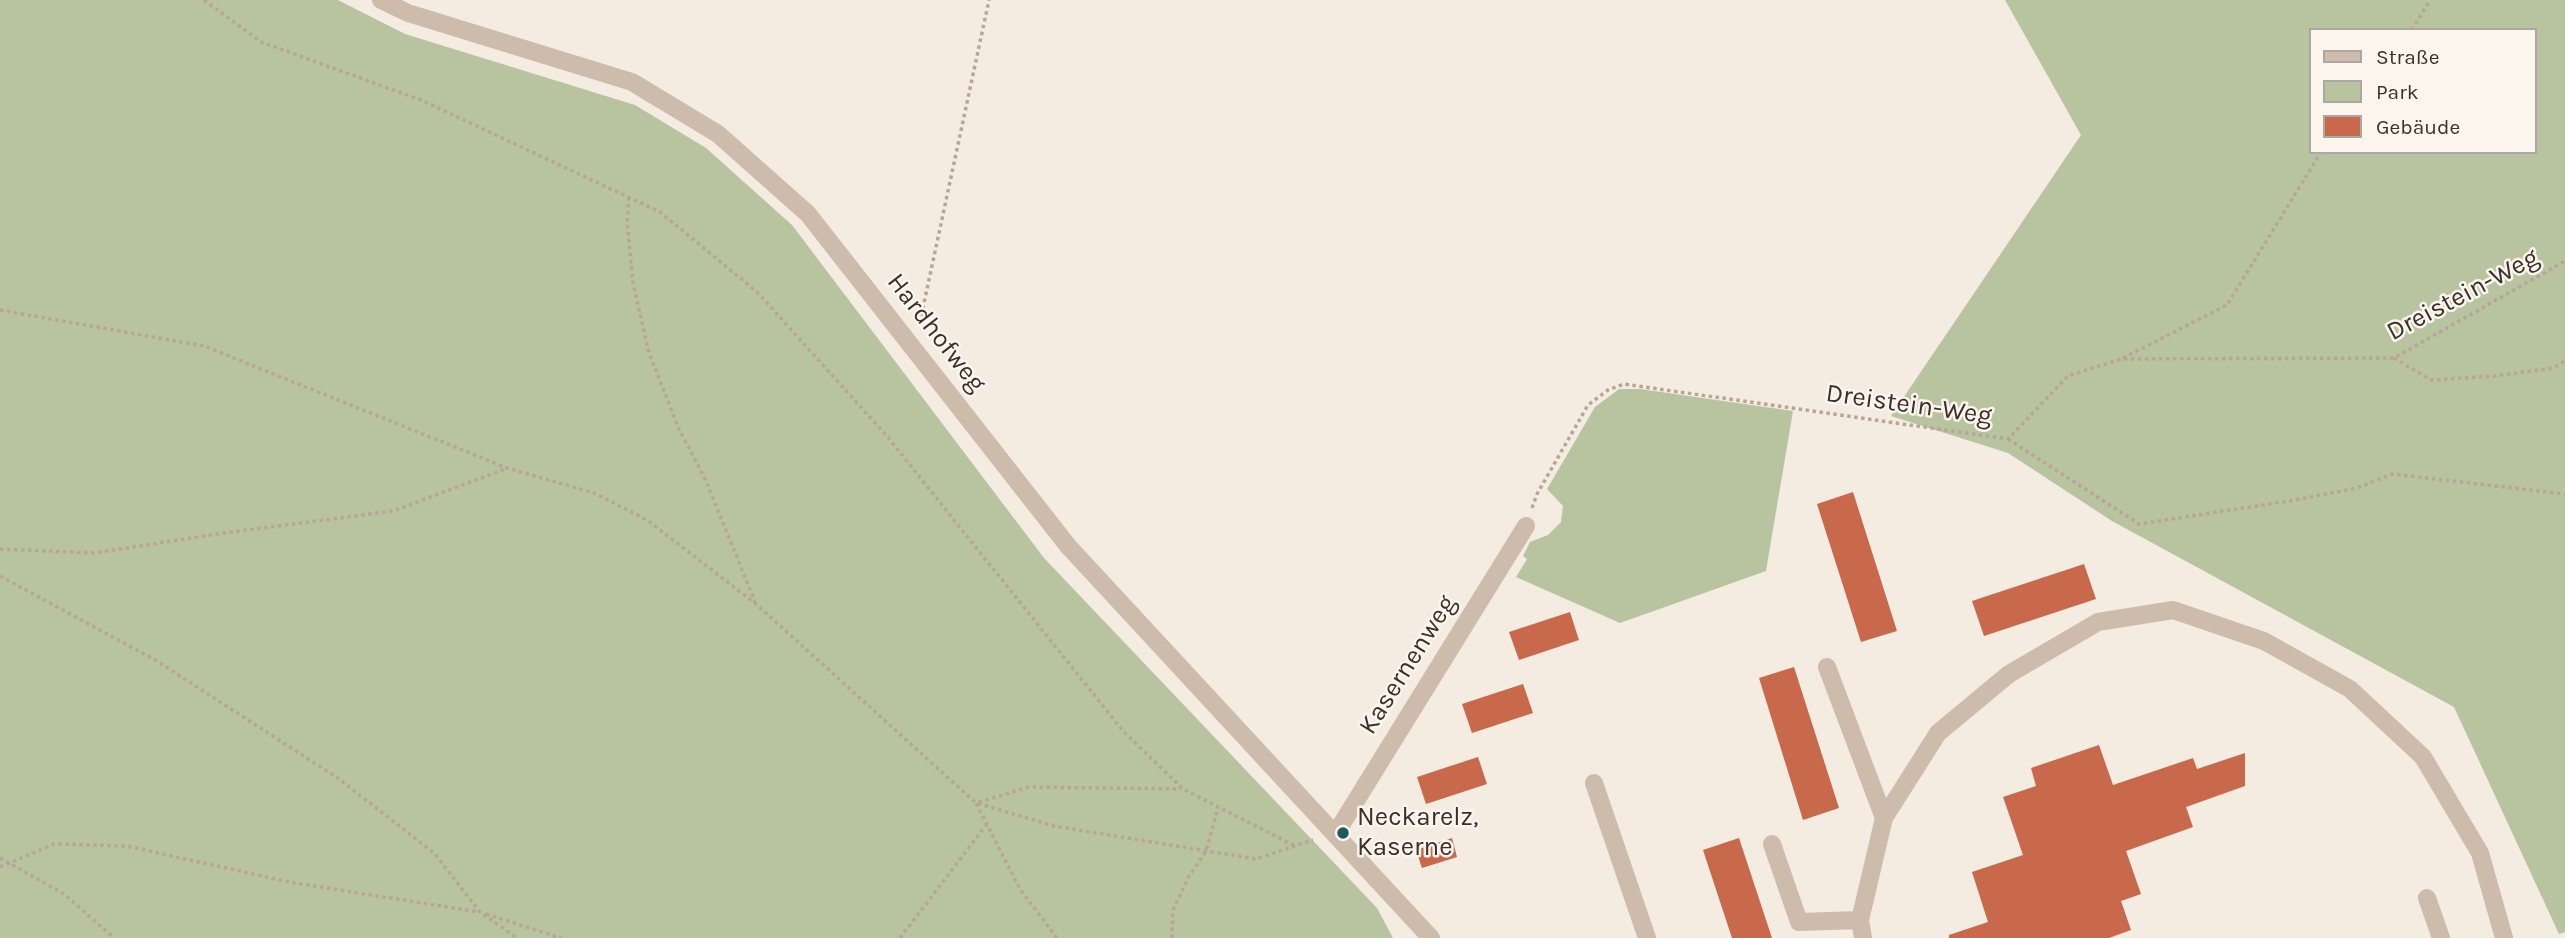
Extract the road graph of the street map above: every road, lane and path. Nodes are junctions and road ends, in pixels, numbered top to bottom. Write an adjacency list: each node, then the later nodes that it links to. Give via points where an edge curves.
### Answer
1 (204, 0): 7 (path, via 261,42 421,100)
2 (381, 0): 10 (street, Hardhofweg, via 408,13 632,82 718,134 808,214)
3 (989, 0): 10 (path, via 921,317)
4 (2430, 0): 5 (path)
5 (2413, 28)
6 (2320, 154): 12 (path, via 2227,305)
7 (629, 197): 20 (path, via 633,283 649,353); 23 (path, via 660,212 757,292 887,435 1123,731)
8 (2565, 261): 11 (path, Dreistein-Weg)
9 (0, 310): 15 (path, via 204,346)
10 (904, 334): 28 (street, Hardhofweg, via 1068,546)
11 (2394, 358): 12 (path, Dreistein-Weg); 13 (path, via 2431,380 2553,368)
12 (2121, 359): 14 (path, Dreistein-Weg, via 2068,376)
13 (2565, 361)
14 (2008, 439): 16 (path, via 2139,524 2357,488 2392,474); 17 (path, Dreistein-Weg, via 1624,384 1588,405 1537,494)
15 (507, 468): 18 (path, via 393,511 94,553); 20 (path, via 594,493 647,520)
16 (2565, 494)
17 (1526, 526): 28 (street, Kasernenweg)
18 (0, 549)
19 (0, 576): 35 (path, via 157,661 339,779 435,853)
20 (756, 604): 24 (path)
21 (1827, 667): 26 (street)
22 (1594, 783): 44 (street)
23 (1183, 789): 24 (path, via 1029,788); 25 (path)
24 (976, 803): 27 (path); 30 (path, via 1054,826)
25 (1219, 808): 30 (path); 30 (path, via 1296,846 1256,859)
26 (1884, 818): 36 (street); 47 (street, via 1938,733 2009,674 2098,622 2173,610 2264,641 2350,689 2423,757 2480,853)
27 (987, 824): 40 (path); 41 (path, via 1020,889)
28 (1341, 839): 43 (street)
29 (1772, 844): 36 (street, via 1799,922)
30 (1206, 850): 42 (path, via 1173,910)
31 (0, 858): 32 (path)
32 (10, 863): 33 (path); 35 (path, via 54,844 127,846 289,882); 37 (path, via 64,894)
33 (0, 867)
34 (2427, 898): 46 (street)
35 (480, 912): 38 (path); 39 (path)
36 (1860, 920): 45 (street)
37 (114, 938)
38 (517, 938)
39 (561, 938)
40 (900, 938)
41 (1057, 938)
42 (1172, 938)
43 (1431, 938)
44 (1647, 938)
45 (1863, 938)
46 (2441, 938)
47 (2504, 938)

